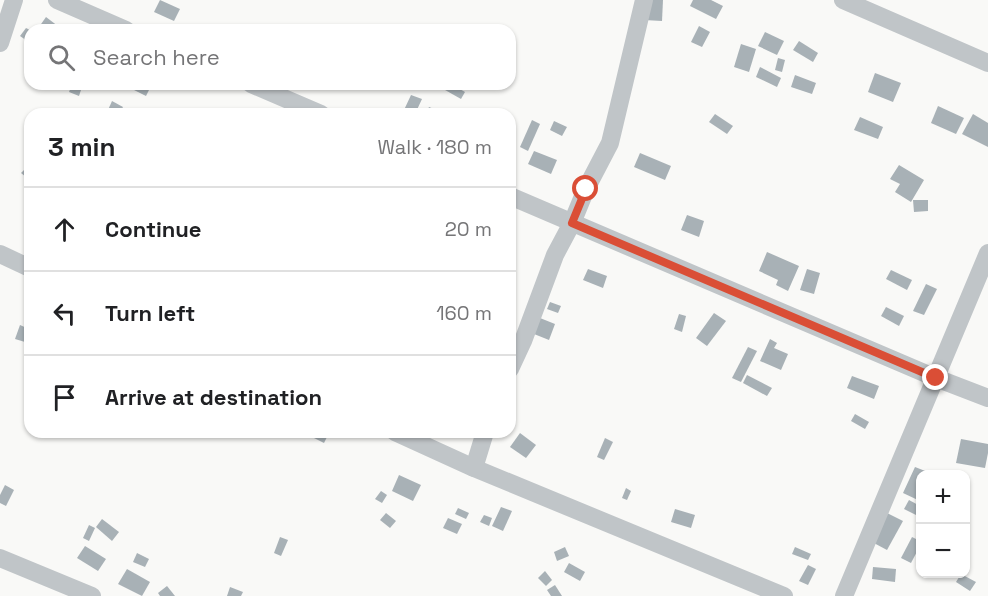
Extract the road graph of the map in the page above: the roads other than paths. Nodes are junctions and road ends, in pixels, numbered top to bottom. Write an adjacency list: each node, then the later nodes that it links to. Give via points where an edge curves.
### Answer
1 (14, 0): 6 (street)
2 (57, 0): 5 (street)
3 (644, 0): 11 (street, via 610,143)
4 (843, 0): 7 (street)
5 (112, 24)
6 (0, 43)
7 (988, 63)
8 (265, 90): 9 (street)
9 (307, 108)
10 (516, 199): 11 (street)
11 (572, 223): 15 (street, via 555,255); 16 (street)
12 (988, 253): 16 (street)
13 (0, 254): 14 (street)
14 (24, 265)
15 (516, 356)
16 (936, 378): 17 (street); 24 (street)
17 (988, 398)
18 (408, 438): 20 (street)
19 (482, 438): 20 (street)
20 (474, 468): 23 (street)
21 (0, 558): 22 (street)
22 (92, 596)
23 (784, 596)
24 (844, 596)

